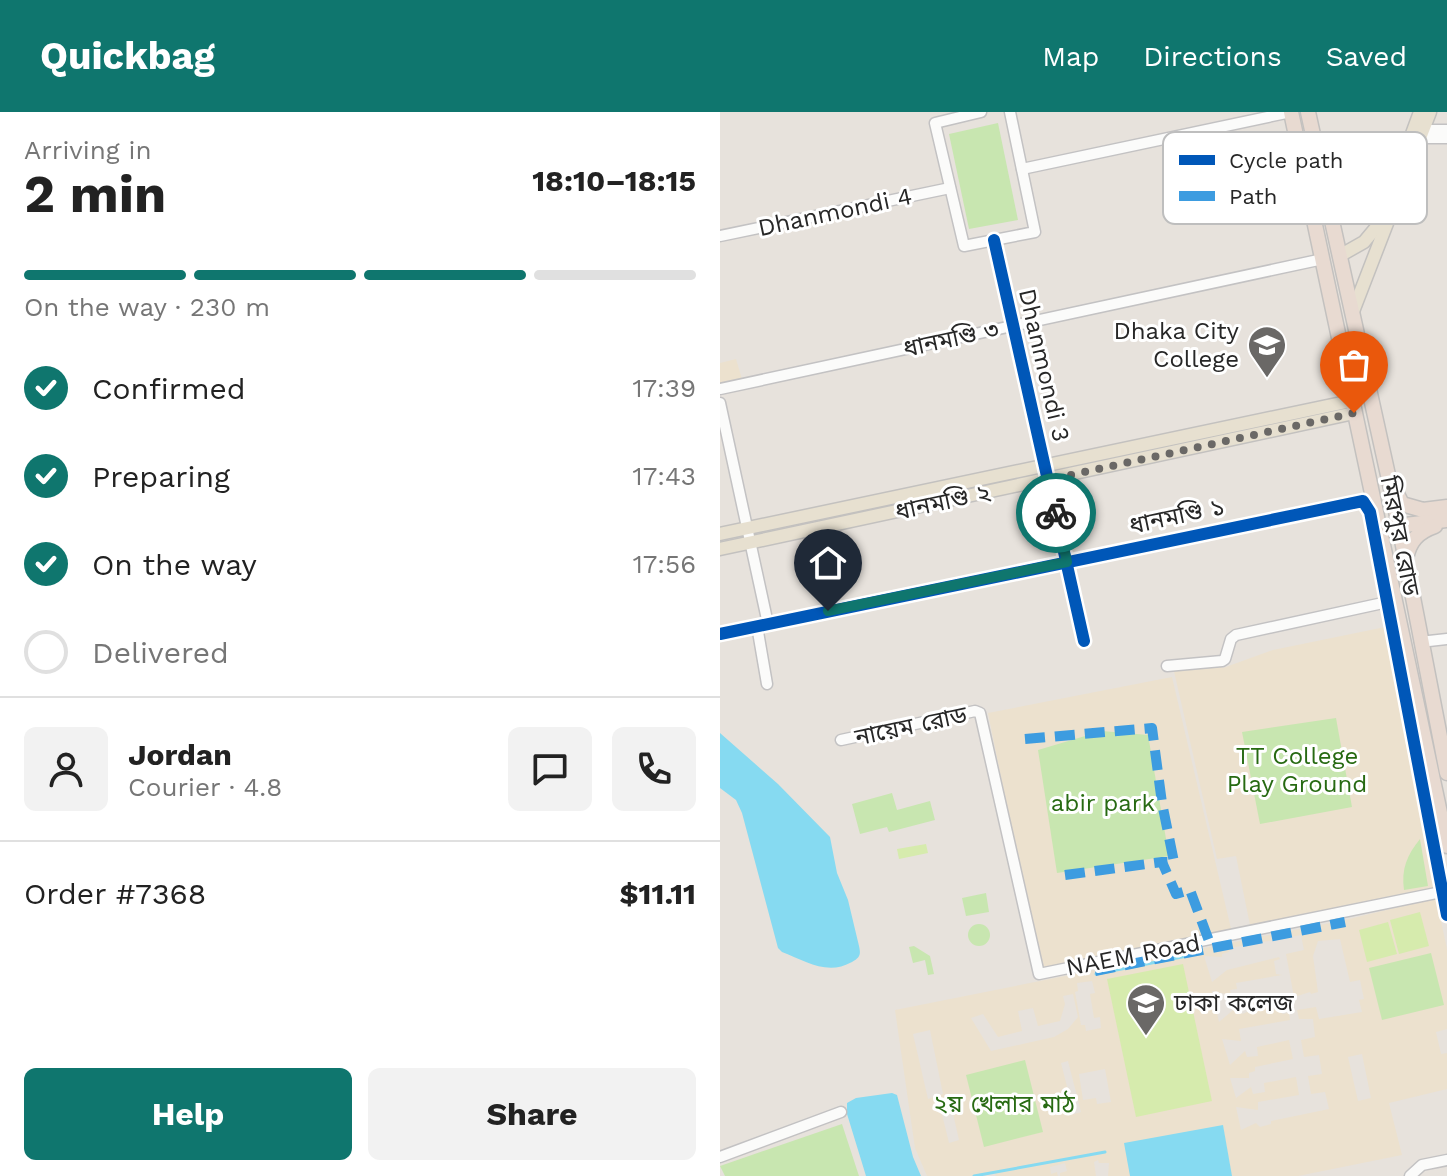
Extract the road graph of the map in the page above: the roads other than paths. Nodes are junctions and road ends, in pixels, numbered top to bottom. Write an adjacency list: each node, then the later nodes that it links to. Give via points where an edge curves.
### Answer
1 (1010, 112): 17 (street)
2 (1291, 112): 8 (street); 9 (highway, মিরপুর রোড)
3 (1308, 112): 10 (highway, মিরপুর রোড)
4 (1420, 112): 11 (main road)
5 (1430, 112): 12 (main road)
6 (975, 113): 18 (street, via 935,123)
7 (1447, 130): 13 (street)
8 (1197, 132)
9 (1295, 132)
10 (1313, 132)
11 (1413, 132)
12 (1424, 132)
13 (1427, 133)
14 (1427, 135): 15 (street)
15 (1447, 138)
16 (1163, 139): 17 (street)
17 (1022, 169): 24 (street, via 1035,232)
18 (950, 188): 23 (street, Dhanmondi 4); 24 (street, via 964,246)
19 (1315, 224): 26 (highway, মিরপুর রোড)
20 (1334, 224): 25 (highway, মিরপুর রোড)
21 (1379, 224): 25 (main road, via 1364,242)
22 (1388, 224): 27 (main road)
23 (720, 236)
24 (994, 240): 28 (street, Dhanmondi 3)
25 (1341, 255): 26 (highway); 27 (highway, মিরপুর রোড)
26 (1323, 259): 28 (street, ধানমণ্ডি ৩); 32 (highway, মিরপুর রোড)
27 (1352, 314): 30 (highway, মিরপুর রোড)
28 (1012, 326): 29 (street, ধানমণ্ডি ৩); 33 (street, Dhanmondi 3)
29 (720, 389)
30 (1371, 398): 34 (highway, via 1398,499 1416,509); 36 (highway, মিরপুর রোড)
31 (720, 403): 39 (street)
32 (1352, 407): 33 (main road, ধানমণ্ডি ২); 37 (highway, মিরপুর রোড)
33 (1047, 473): 39 (main road, ধানমণ্ডি ২); 41 (street, Dhanmondi 3)
34 (1447, 507)
35 (1447, 522): 36 (highway); 42 (highway, via 1423,530 1409,544)
36 (1399, 525): 37 (highway); 42 (highway, মিরপুর রোড)
37 (1381, 528): 43 (highway, মিরপুর রোড)
38 (720, 534): 39 (main road, ধানমণ্ডি ২)
39 (749, 537): 40 (main road, ধানমণ্ডি ২); 44 (street)
40 (720, 549)
41 (1067, 562): 43 (street, ধানমণ্ডি ১, via 1361,500 1370,512); 44 (street, ধানমণ্ডি ১); 47 (street, Dhanmondi 3)
42 (1406, 564): 48 (highway, মিরপুর রোড)
43 (1392, 601): 49 (street, via 1236,635 1222,661); 55 (highway, মিরপুর রোড); 56 (street)
44 (763, 625): 45 (street, ধানমণ্ডি ১); 50 (street)
45 (720, 634)
46 (1443, 640): 48 (street)
47 (1084, 641)
48 (1420, 642): 52 (highway, মিরপুর রোড)
49 (1167, 666)
50 (767, 684)
51 (980, 713): 53 (street, নায়েম রোড); 56 (street, NAEM Road, via 1039,974)
52 (1442, 723): 54 (highway, মিরপুর রোড)
53 (841, 740)
54 (1447, 773)
55 (1447, 846)
56 (1445, 891): 57 (street)
57 (1447, 915)
58 (841, 1112): 59 (street)
59 (720, 1157)
60 (1447, 1160): 61 (street, via 1422,1165)
61 (1410, 1176)

